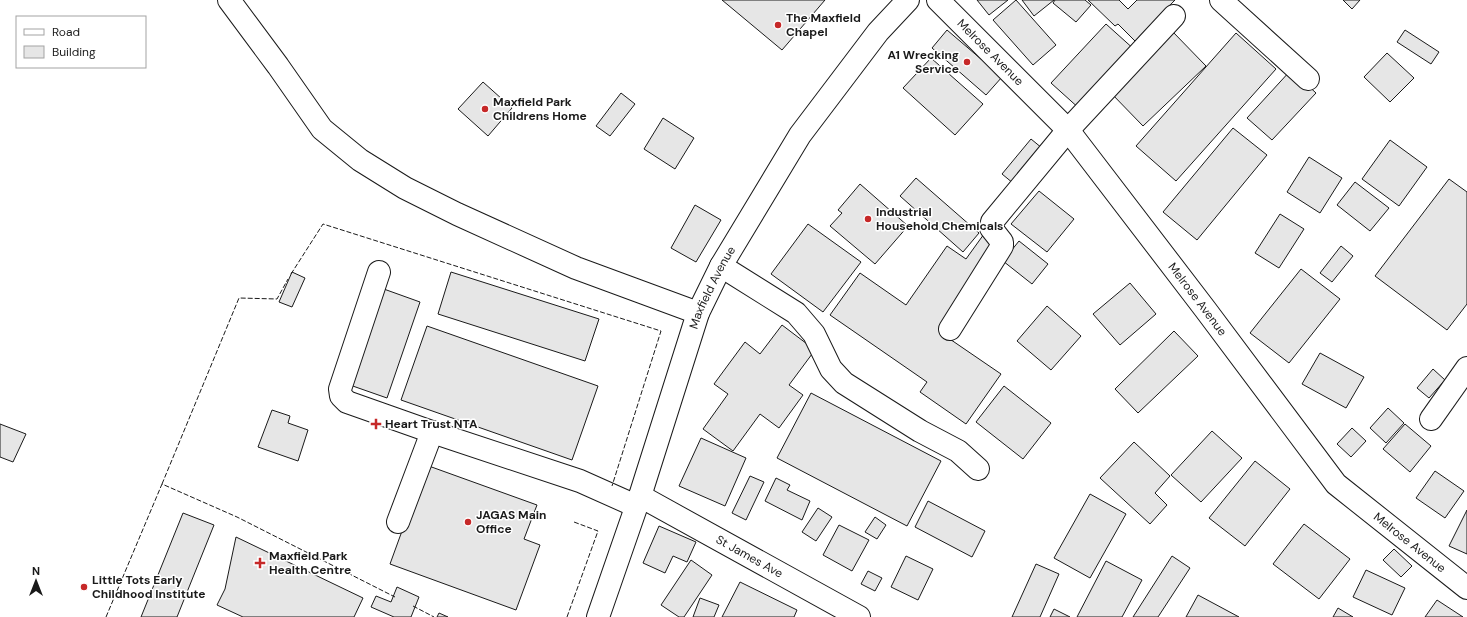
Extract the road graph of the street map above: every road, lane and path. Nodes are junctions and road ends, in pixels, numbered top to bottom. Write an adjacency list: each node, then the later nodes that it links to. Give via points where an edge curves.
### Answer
1 (229, 0): 10 (street, via 322,129 360,160 405,188 576,268)
2 (908, 0): 8 (street, Maxfield Avenue, via 878,32 800,135)
3 (938, 0): 7 (street, Melrose Avenue)
4 (1221, 0): 6 (street)
5 (1174, 16): 7 (street)
6 (1308, 79)
7 (1068, 130): 11 (street, via 992,222 991,228 1002,242 1002,246); 18 (street, Melrose Avenue, via 1336,484)
8 (721, 266): 10 (street, Maxfield Avenue); 15 (street, via 796,313 814,334 832,369 844,383 920,431 958,451)
9 (379, 272): 14 (street, St James Ave, via 340,389 341,396 347,402)
10 (698, 313): 16 (street, Maxfield Avenue)
11 (950, 329)
12 (1467, 368): 13 (street)
13 (1431, 419)
14 (432, 432): 16 (street, St James Ave); 17 (street)
15 (978, 469)
16 (638, 501): 19 (street, Maxfield Avenue); 20 (street, St James Ave)
17 (398, 522)
18 (1467, 588)
19 (598, 617)
20 (859, 617)

